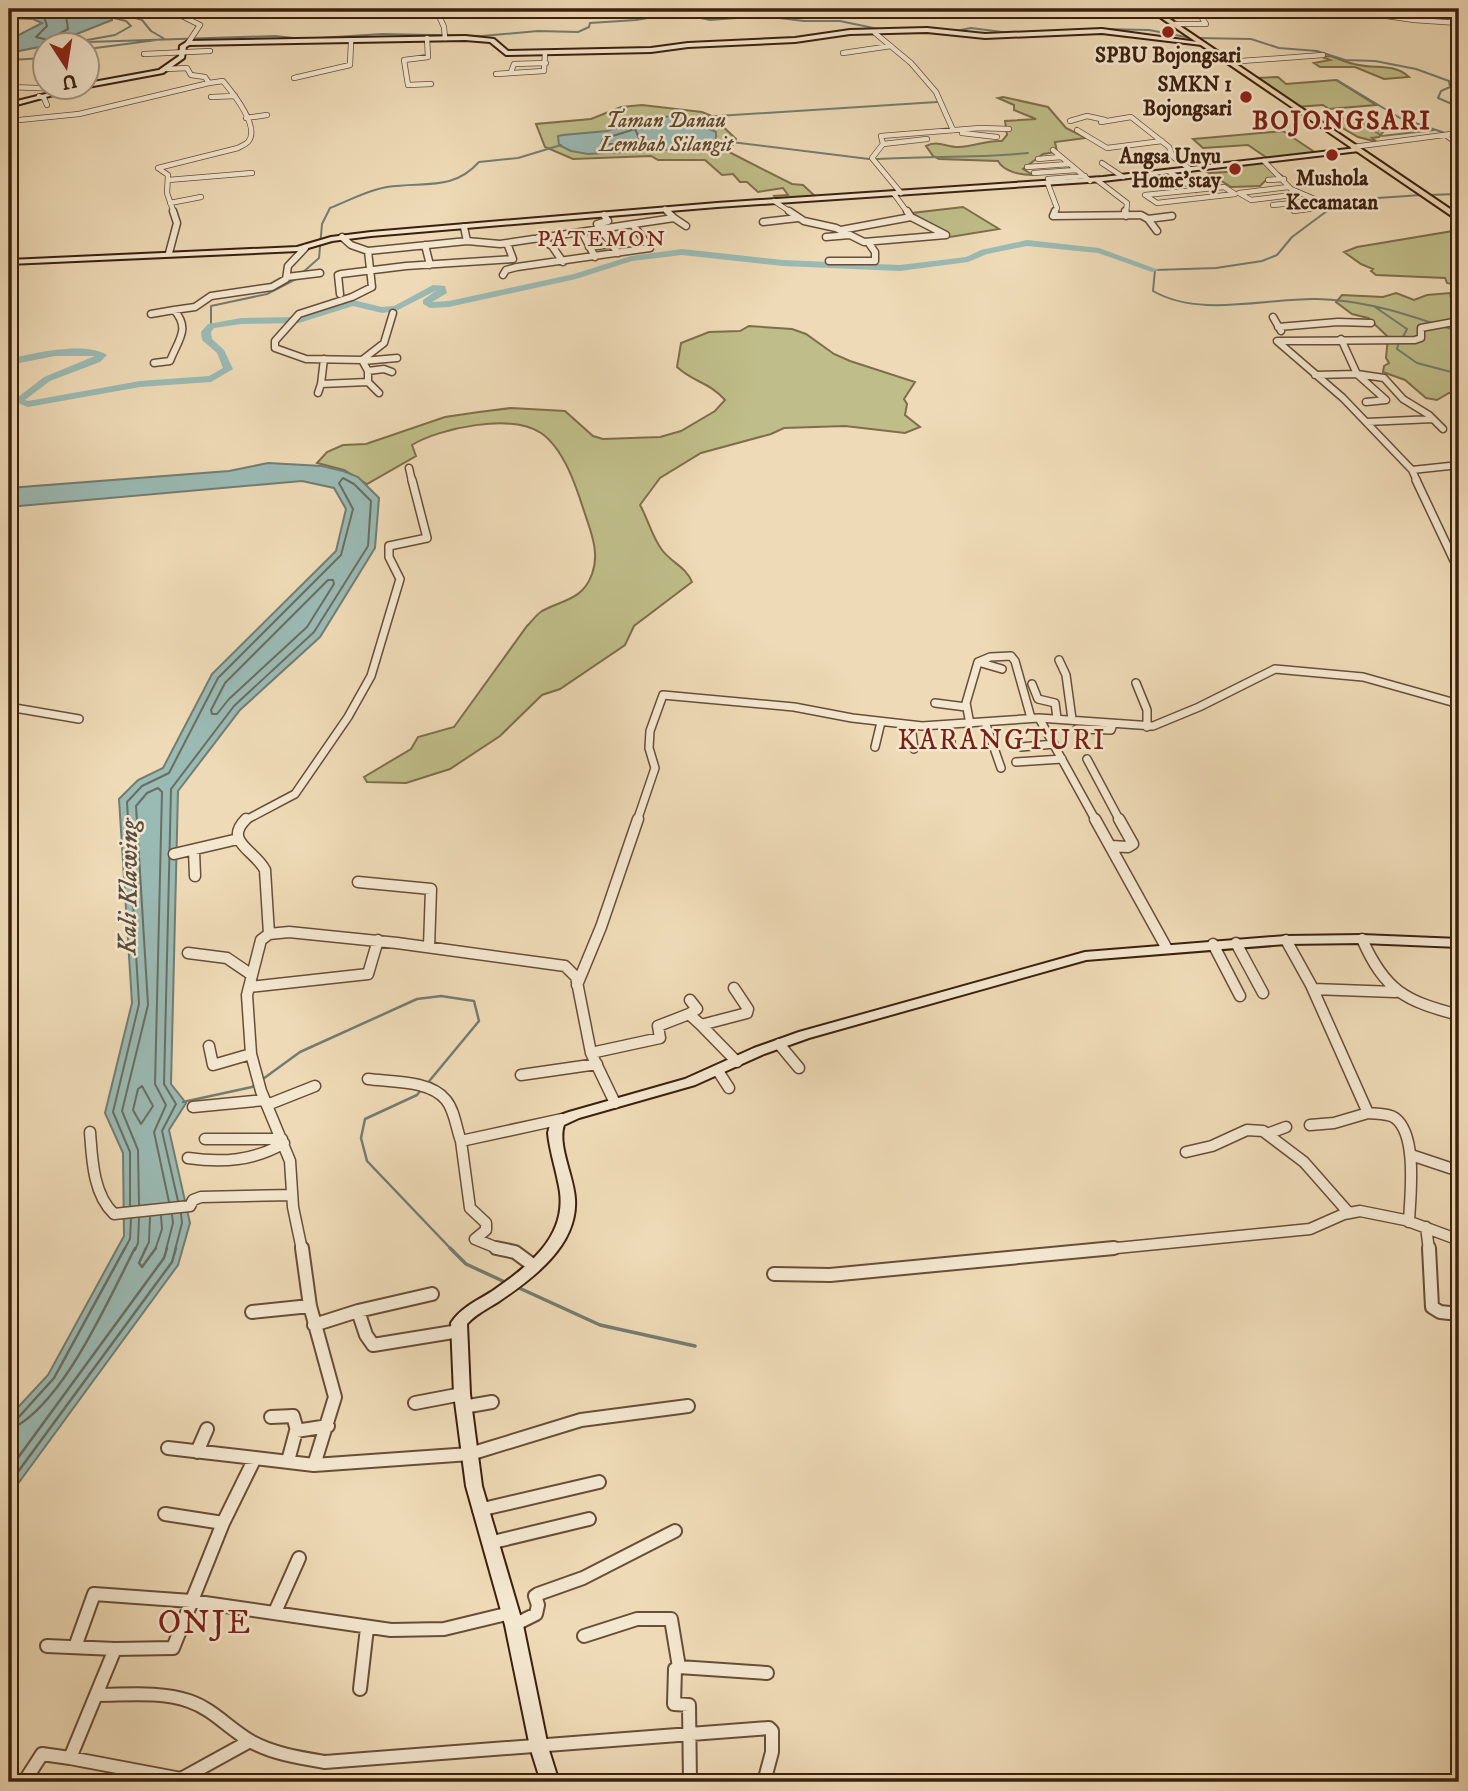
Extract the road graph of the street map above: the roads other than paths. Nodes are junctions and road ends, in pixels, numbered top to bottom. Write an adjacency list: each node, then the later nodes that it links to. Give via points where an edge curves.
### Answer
1 (182, 9): 19 (street, via 180,15 200,24)
2 (436, 9): 16 (street)
3 (1124, 9): 8 (street, via 1133,14)
4 (1264, 9): 7 (street)
5 (1339, 9): 9 (street)
6 (1432, 9): 11 (street)
7 (1197, 10): 8 (street); 12 (street, via 1206,24)
8 (1154, 11): 12 (main road)
9 (1414, 20): 10 (street); 13 (street)
10 (1432, 21): 11 (street); 14 (street)
11 (1459, 23)
12 (1175, 24): 18 (main road)
13 (1420, 26)
14 (1441, 27)
15 (875, 33): 18 (street, via 927,30 1016,36 1102,31); 21 (street); 24 (street)
16 (445, 36): 17 (street); 24 (street, via 492,40 506,53)
17 (427, 38): 20 (street); 35 (street, via 428,57 404,60 408,85)
18 (1198, 40): 29 (main road)
19 (190, 41): 20 (street); 23 (street, via 183,46)
20 (351, 42): 32 (street, via 350,65)
21 (891, 46): 25 (street); 52 (street, via 936,92)
22 (210, 51): 23 (street)
23 (183, 53): 26 (street); 30 (street)
24 (545, 53): 31 (street, via 544,71)
25 (843, 53)
26 (144, 54)
27 (1324, 55): 29 (street)
28 (1245, 56): 29 (street)
29 (1225, 60): 62 (main road)
30 (167, 69): 33 (street); 34 (street, via 187,68 191,75 205,77)
31 (496, 74)
32 (294, 78)
33 (102, 82)
34 (209, 83): 38 (street, via 223,81); 46 (street, via 79,114)
35 (431, 84)
36 (9, 87): 37 (street)
37 (32, 88)
38 (235, 96): 39 (street); 45 (street)
39 (211, 97)
40 (32, 98): 42 (street)
41 (46, 102): 43 (street)
42 (9, 104)
43 (47, 105)
44 (267, 116): 45 (street)
45 (246, 118): 78 (street, via 251,130 248,142 158,168 167,172)
46 (9, 121)
47 (1070, 121): 57 (street, via 1087,116 1103,121 1131,117)
48 (988, 128): 49 (street); 51 (street); 51 (street, via 996,137 977,137)
49 (1009, 129)
50 (1077, 130): 60 (street, via 1107,148)
51 (966, 131): 52 (street)
52 (954, 132): 58 (street, via 881,136)
53 (1459, 133): 54 (street)
54 (1447, 135): 59 (street); 62 (street)
55 (927, 139): 58 (street)
56 (1116, 140): 60 (street)
57 (1162, 141): 60 (street); 70 (street)
58 (883, 144): 83 (street, via 872,158)
59 (1459, 145)
60 (1125, 146)
61 (1053, 149): 63 (street)
62 (1355, 149): 65 (street); 105 (main road)
63 (1061, 158): 64 (street); 67 (street)
64 (1038, 159)
65 (1264, 160): 70 (street); 77 (street)
66 (1102, 163): 74 (street)
67 (1069, 164): 68 (street); 69 (street)
68 (1027, 167)
69 (1076, 170): 73 (street); 76 (street)
70 (1188, 170): 71 (street); 75 (street)
71 (1170, 172): 74 (street); 82 (street)
72 (252, 173): 78 (street)
73 (1034, 173)
74 (1123, 177): 76 (street)
75 (1196, 178)
76 (1090, 179): 80 (street); 89 (street)
77 (1284, 179): 79 (street); 81 (street)
78 (168, 180): 88 (street)
79 (1268, 180)
80 (1048, 181): 83 (street); 99 (street, via 1057,208 1052,216)
81 (1288, 187): 84 (street); 84 (street, via 1239,193 1251,200)
82 (1196, 190): 82 (street, via 1183,191 1145,195 1157,203 1235,194 1224,187)
83 (897, 194): 87 (street); 101 (street)
84 (1300, 194): 86 (street)
85 (201, 197): 88 (street)
86 (1319, 200): 90 (street); 94 (street, via 1331,206)
87 (774, 201): 93 (street); 103 (street)
88 (170, 203): 127 (street, via 177,223)
89 (1127, 203): 97 (street); 99 (street)
90 (1283, 204): 91 (street); 95 (street)
91 (1273, 205)
92 (595, 207): 96 (street)
93 (665, 209): 96 (street); 102 (street)
94 (1311, 209): 95 (street); 98 (street)
95 (1294, 211): 106 (street)
96 (603, 215): 110 (street); 111 (street, via 608,221 597,224)
97 (1141, 215): 99 (street); 104 (street)
98 (1318, 215)
99 (1126, 216)
100 (1172, 216): 104 (street)
101 (911, 217): 112 (street); 120 (street, via 946,235)
102 (674, 218): 108 (street); 109 (street)
103 (797, 218): 107 (street); 112 (street)
104 (1148, 219): 113 (street)
105 (1459, 219)
106 (1306, 220)
107 (763, 222)
108 (633, 225): 111 (street); 128 (street, via 650,248)
109 (686, 226)
110 (464, 227): 116 (street); 119 (street)
111 (601, 229): 114 (street); 122 (street)
112 (841, 230): 115 (street)
113 (1157, 231)
114 (582, 232): 118 (street); 124 (street)
115 (852, 235): 117 (street); 120 (street)
116 (342, 237): 125 (street); 126 (street)
117 (826, 237)
118 (538, 239): 121 (street); 133 (street, via 552,246)
119 (467, 241): 121 (street); 123 (street)
120 (869, 242): 131 (street, via 875,261)
121 (507, 243): 130 (street)
122 (611, 244): 124 (street); 128 (street)
123 (425, 245): 126 (street); 134 (street)
124 (589, 247): 129 (street)
125 (305, 248): 127 (street); 139 (street, via 288,266)
126 (368, 251): 136 (street)
127 (169, 253): 132 (street)
128 (618, 253): 129 (street)
129 (595, 257): 133 (street)
130 (513, 259): 134 (street); 135 (street)
131 (830, 261)
132 (9, 262)
133 (563, 262): 135 (street)
134 (430, 265): 136 (street)
135 (517, 267): 138 (street)
136 (369, 270): 140 (street, via 338,275); 153 (street, via 370,288 299,314 275,341 275,348 303,358)
137 (320, 273): 139 (street)
138 (503, 275)
139 (287, 277): 141 (street, via 272,287 211,296 195,307)
140 (340, 294)
141 (174, 310): 143 (street); 155 (street, via 184,330 170,361)
142 (393, 313): 154 (street, via 384,343)
143 (150, 314)
144 (1273, 317): 148 (street)
145 (1459, 321): 151 (street, via 1421,328 1418,339)
146 (1371, 323): 147 (street)
147 (1353, 324): 148 (street); 151 (street)
148 (1278, 327): 149 (street)
149 (1285, 339): 150 (street); 158 (street, via 1277,342)
150 (1341, 339): 151 (street); 159 (street)
151 (1361, 339)
152 (397, 358): 154 (street)
153 (324, 359): 154 (street); 161 (street)
154 (363, 361): 156 (street)
155 (154, 363)
156 (368, 371): 157 (street); 160 (street)
157 (392, 372)
158 (1315, 375): 159 (street); 166 (street)
159 (1357, 375): 164 (street, via 1386,400); 165 (street, via 1383,377 1410,405)
160 (368, 382): 161 (street); 163 (street)
161 (321, 384): 162 (street)
162 (318, 393)
163 (379, 393)
164 (1366, 402)
165 (1433, 419): 166 (street); 167 (street)
166 (1367, 422): 170 (street)
167 (1443, 429)
168 (1459, 465): 170 (street)
169 (409, 468): 202 (street, via 427,538 389,546 389,561 400,579 370,680 297,792 248,817 238,827)
170 (1412, 470): 171 (street)
171 (1459, 571)
172 (1059, 660): 184 (street, via 1066,675)
173 (978, 662): 174 (street); 180 (street); 181 (street, via 1013,657)
174 (1002, 669)
175 (1136, 683): 191 (street, via 1147,710)
176 (1032, 684): 182 (street, via 1038,699 1055,703)
177 (935, 703): 180 (street)
178 (1459, 704): 191 (street, via 1363,677 1275,669 1199,708)
179 (9, 707): 183 (street)
180 (966, 708): 187 (street)
181 (1035, 718): 182 (street); 186 (street); 194 (street)
182 (1057, 718): 184 (street)
183 (79, 719)
184 (1072, 719): 188 (street)
185 (881, 722): 189 (street); 195 (street); 219 (street, via 794,707 663,695 646,748 655,768)
186 (985, 722): 187 (street); 201 (street)
187 (970, 724): 190 (street)
188 (1113, 724): 191 (street); 192 (street, via 1111,730)
189 (911, 725): 190 (street); 197 (street)
190 (944, 726): 193 (street)
191 (1147, 727)
192 (1077, 729)
193 (951, 742)
194 (1054, 744): 196 (street); 198 (street)
195 (875, 747)
196 (1021, 747)
197 (914, 749)
198 (1062, 759): 200 (street); 203 (street)
199 (1087, 759): 203 (street, via 1133,844)
200 (1016, 762)
201 (1002, 768)
202 (238, 839): 204 (street); 208 (street, via 265,870)
203 (1111, 846): 216 (street)
204 (194, 851): 205 (street); 206 (street)
205 (174, 854)
206 (195, 876)
207 (358, 882): 215 (street, via 431,889)
208 (269, 934): 210 (street); 218 (street, via 259,946)
209 (1362, 939): 211 (street); 213 (street); 223 (street)
210 (378, 940): 215 (street); 220 (street, via 368,974)
211 (1286, 940): 212 (street); 222 (street)
212 (1236, 943): 214 (street); 224 (street)
213 (1459, 943)
214 (1213, 944): 216 (street); 225 (street)
215 (429, 947): 219 (street, via 562,965 572,971)
216 (1166, 947): 230 (street, via 1071,959)
217 (188, 953): 218 (street, via 229,959)
218 (252, 975): 220 (street)
219 (577, 985): 232 (street)
220 (248, 987): 233 (street)
221 (734, 988): 229 (street, via 748,1012)
222 (1313, 989): 223 (street); 245 (street)
223 (1395, 992): 228 (street)
224 (1264, 993)
225 (1240, 996)
226 (690, 1000): 227 (street, via 697,1009)
227 (689, 1014): 229 (street); 232 (street, via 658,1026 660,1038)
228 (1459, 1015)
229 (701, 1025): 234 (street)
230 (779, 1044): 234 (street); 236 (street)
231 (209, 1046): 233 (street, via 213,1065)
232 (591, 1053): 235 (street)
233 (251, 1054): 242 (street)
234 (737, 1062): 237 (street)
235 (597, 1064): 238 (street); 243 (street)
236 (799, 1068)
237 (718, 1071): 241 (street); 243 (street)
238 (521, 1075)
239 (368, 1079): 253 (street, via 436,1092 446,1101)
240 (315, 1086): 242 (street)
241 (729, 1088)
242 (265, 1099): 244 (street); 252 (street)
243 (615, 1103): 246 (street)
244 (193, 1107)
245 (1368, 1113): 247 (street); 255 (street, via 1397,1119)
246 (564, 1119): 253 (street); 263 (street, via 555,1134 569,1210 558,1238)
247 (1310, 1125)
248 (1286, 1127): 250 (street)
249 (90, 1132): 258 (street, via 99,1189 106,1209 117,1214 190,1206 201,1197)
250 (1267, 1134): 254 (street, via 1251,1129); 259 (street, via 1316,1173)
251 (205, 1139): 252 (street)
252 (283, 1141): 256 (street, via 255,1157); 258 (street, via 290,1161)
253 (461, 1141): 263 (street, via 470,1208 486,1223 486,1230 475,1239 515,1252)
254 (1186, 1152)
255 (1411, 1155): 257 (street); 260 (street)
256 (188, 1158)
257 (1459, 1171)
258 (292, 1195): 266 (street)
259 (1348, 1212): 260 (street); 264 (street, via 1310,1229 830,1275)
260 (1409, 1222): 261 (street)
261 (1426, 1227): 262 (street); 269 (street, via 1432,1307)
262 (1459, 1240)
263 (534, 1266): 271 (street, via 461,1320)
264 (774, 1274)
265 (432, 1294): 267 (street)
266 (310, 1306): 268 (street); 270 (street)
267 (358, 1311): 270 (street); 271 (street, via 373,1345)
268 (252, 1312)
269 (1459, 1314)
270 (314, 1325): 277 (street, via 334,1385)
271 (459, 1331): 272 (street)
272 (463, 1400): 273 (street); 274 (street); 282 (street)
273 (492, 1402)
274 (415, 1403)
275 (688, 1406): 282 (street, via 561,1426)
276 (271, 1417): 279 (street, via 293,1416)
277 (328, 1426): 279 (street); 285 (street)
278 (207, 1429): 281 (street)
279 (297, 1430): 284 (street)
280 (169, 1448): 281 (street)
281 (197, 1452): 283 (street)
282 (470, 1454): 285 (street); 287 (street)
283 (255, 1458): 284 (street); 290 (street)
284 (288, 1461): 285 (street)
285 (314, 1465)
286 (599, 1482): 287 (street)
287 (479, 1510): 292 (street)
288 (165, 1514): 290 (street)
289 (589, 1519): 292 (street)
290 (223, 1523): 294 (street)
291 (675, 1531): 296 (street, via 583,1578 535,1596 536,1614)
292 (489, 1543): 296 (street)
293 (299, 1559): 295 (street)
294 (191, 1601): 295 (street); 300 (street, via 94,1594); 301 (street, via 171,1649)
295 (275, 1612): 297 (street)
296 (512, 1619): 297 (street, via 419,1631); 308 (street)
297 (367, 1628): 304 (street)
298 (584, 1636): 302 (street, via 637,1619 669,1618)
299 (47, 1646): 300 (street)
300 (75, 1647): 301 (street)
301 (115, 1649): 305 (street)
302 (679, 1667): 303 (street); 306 (street, via 675,1669 674,1704 689,1705)
303 (767, 1673)
304 (360, 1689)
305 (97, 1695): 307 (street, via 169,1695 189,1701 209,1709); 309 (street)
306 (690, 1734): 308 (street); 312 (street); 313 (street, via 771,1729 774,1740)
307 (250, 1741): 308 (street, via 287,1755 325,1762); 309 (street, via 181,1779)
308 (539, 1747): 311 (street)
309 (70, 1758): 310 (street, via 42,1754)
310 (24, 1782)
311 (550, 1782)
312 (690, 1782)
313 (764, 1782)

